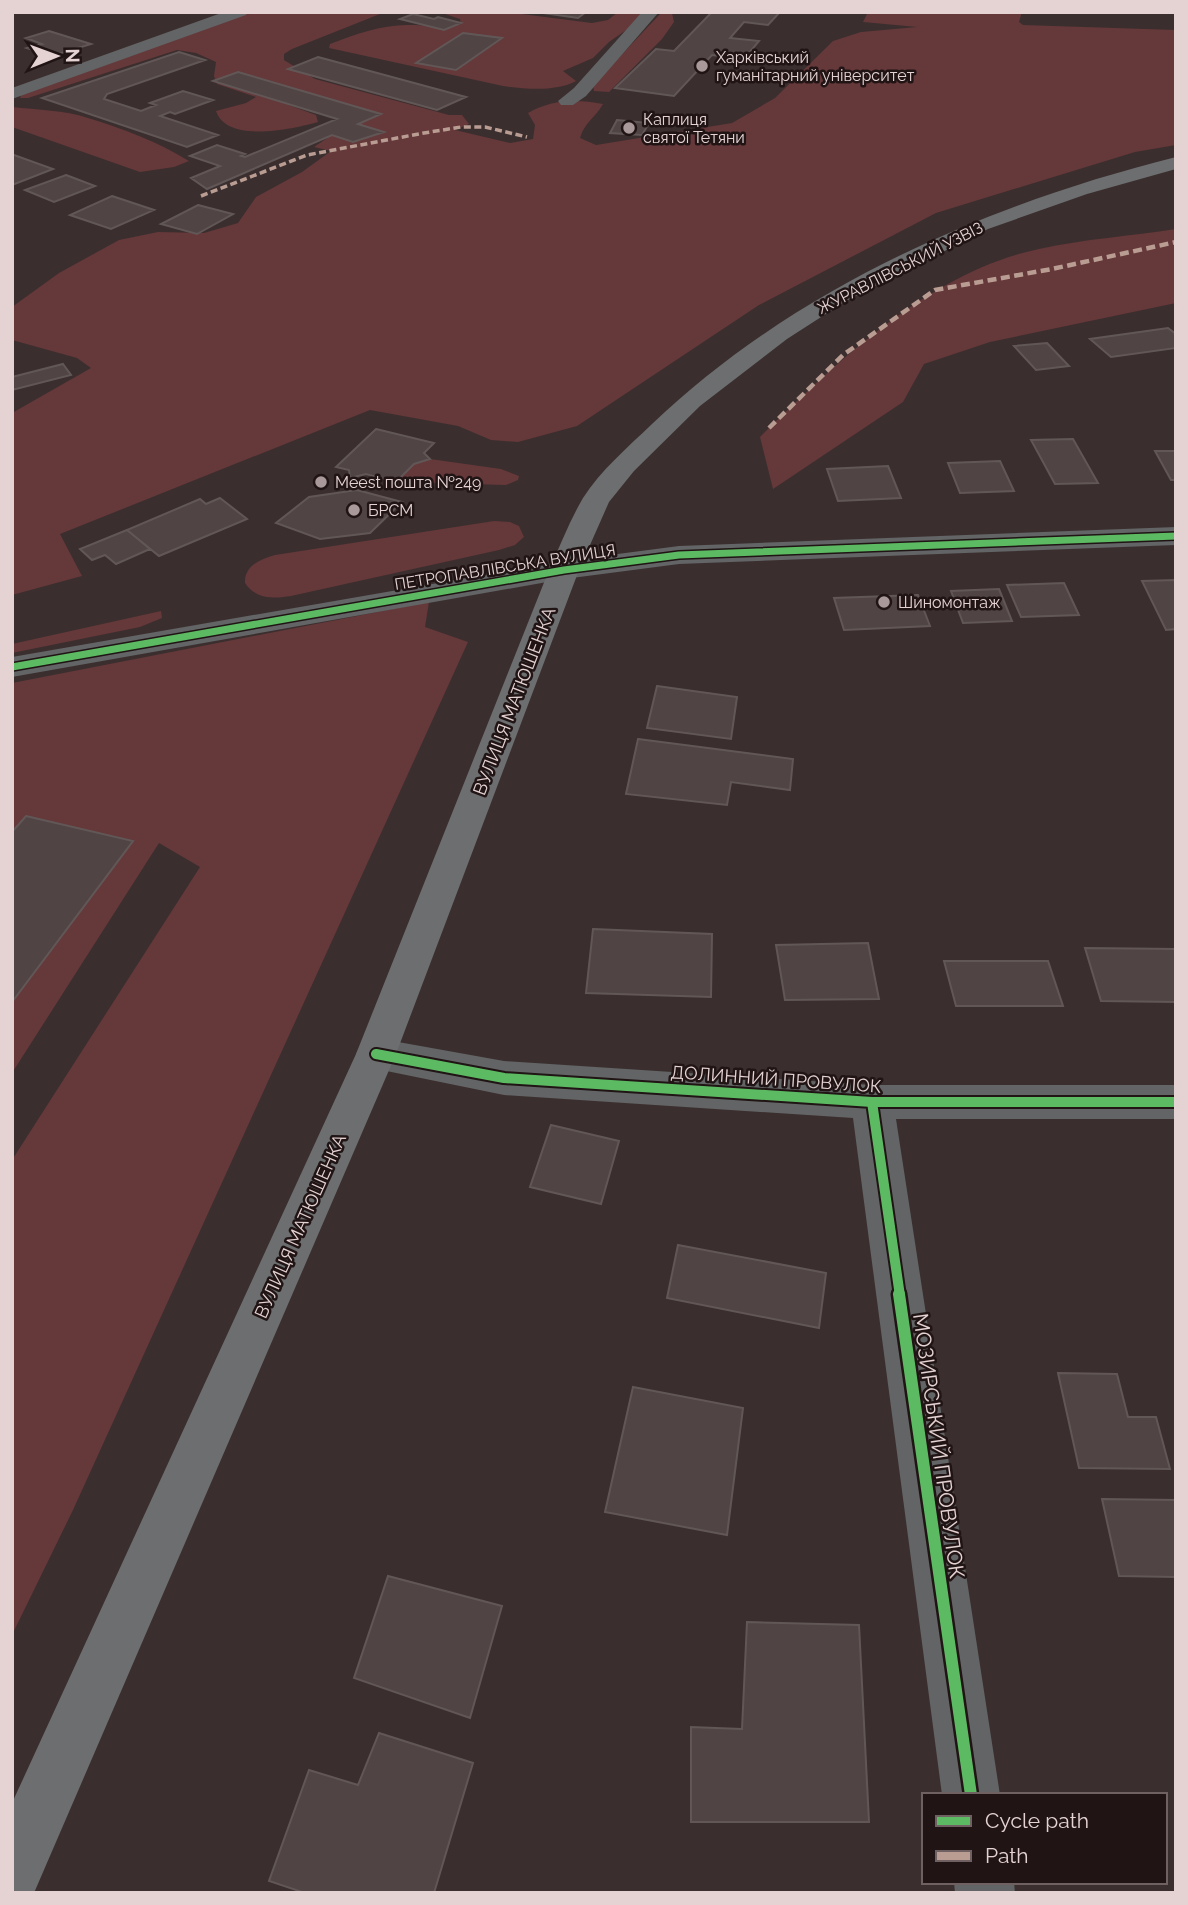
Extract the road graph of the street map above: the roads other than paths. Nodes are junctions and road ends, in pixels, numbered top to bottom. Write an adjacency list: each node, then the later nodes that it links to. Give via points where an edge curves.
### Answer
1 (240, 12): 3 (street)
2 (652, 12): 4 (street)
3 (12, 94)
4 (566, 102)
5 (1176, 163): 7 (main road, ЖУРАВЛІВСЬКИЙ УЗВІЗ, via 981,225 838,296 779,334 691,401 625,465 596,500)
6 (1176, 536): 7 (street, ПЕТРОПАВЛІВСЬКА ВУЛИЦЯ, via 679,555)
7 (564, 570): 8 (street, ПЕТРОПАВЛІВСЬКА ВУЛИЦЯ); 9 (main road, ВУЛИЦЯ МАТЮШЕНКА)
8 (12, 667)
9 (376, 1054): 10 (street, ДОЛИННИЙ ПРОВУЛОК, via 504,1078); 13 (main road, ВУЛИЦЯ МАТЮШЕНКА)
10 (872, 1102): 11 (street, ДОЛИННИЙ ПРОВУЛОК); 12 (street, МОЗИРСЬКИЙ ПРОВУЛОК)
11 (1176, 1102)
12 (971, 1793)
13 (12, 1872)

